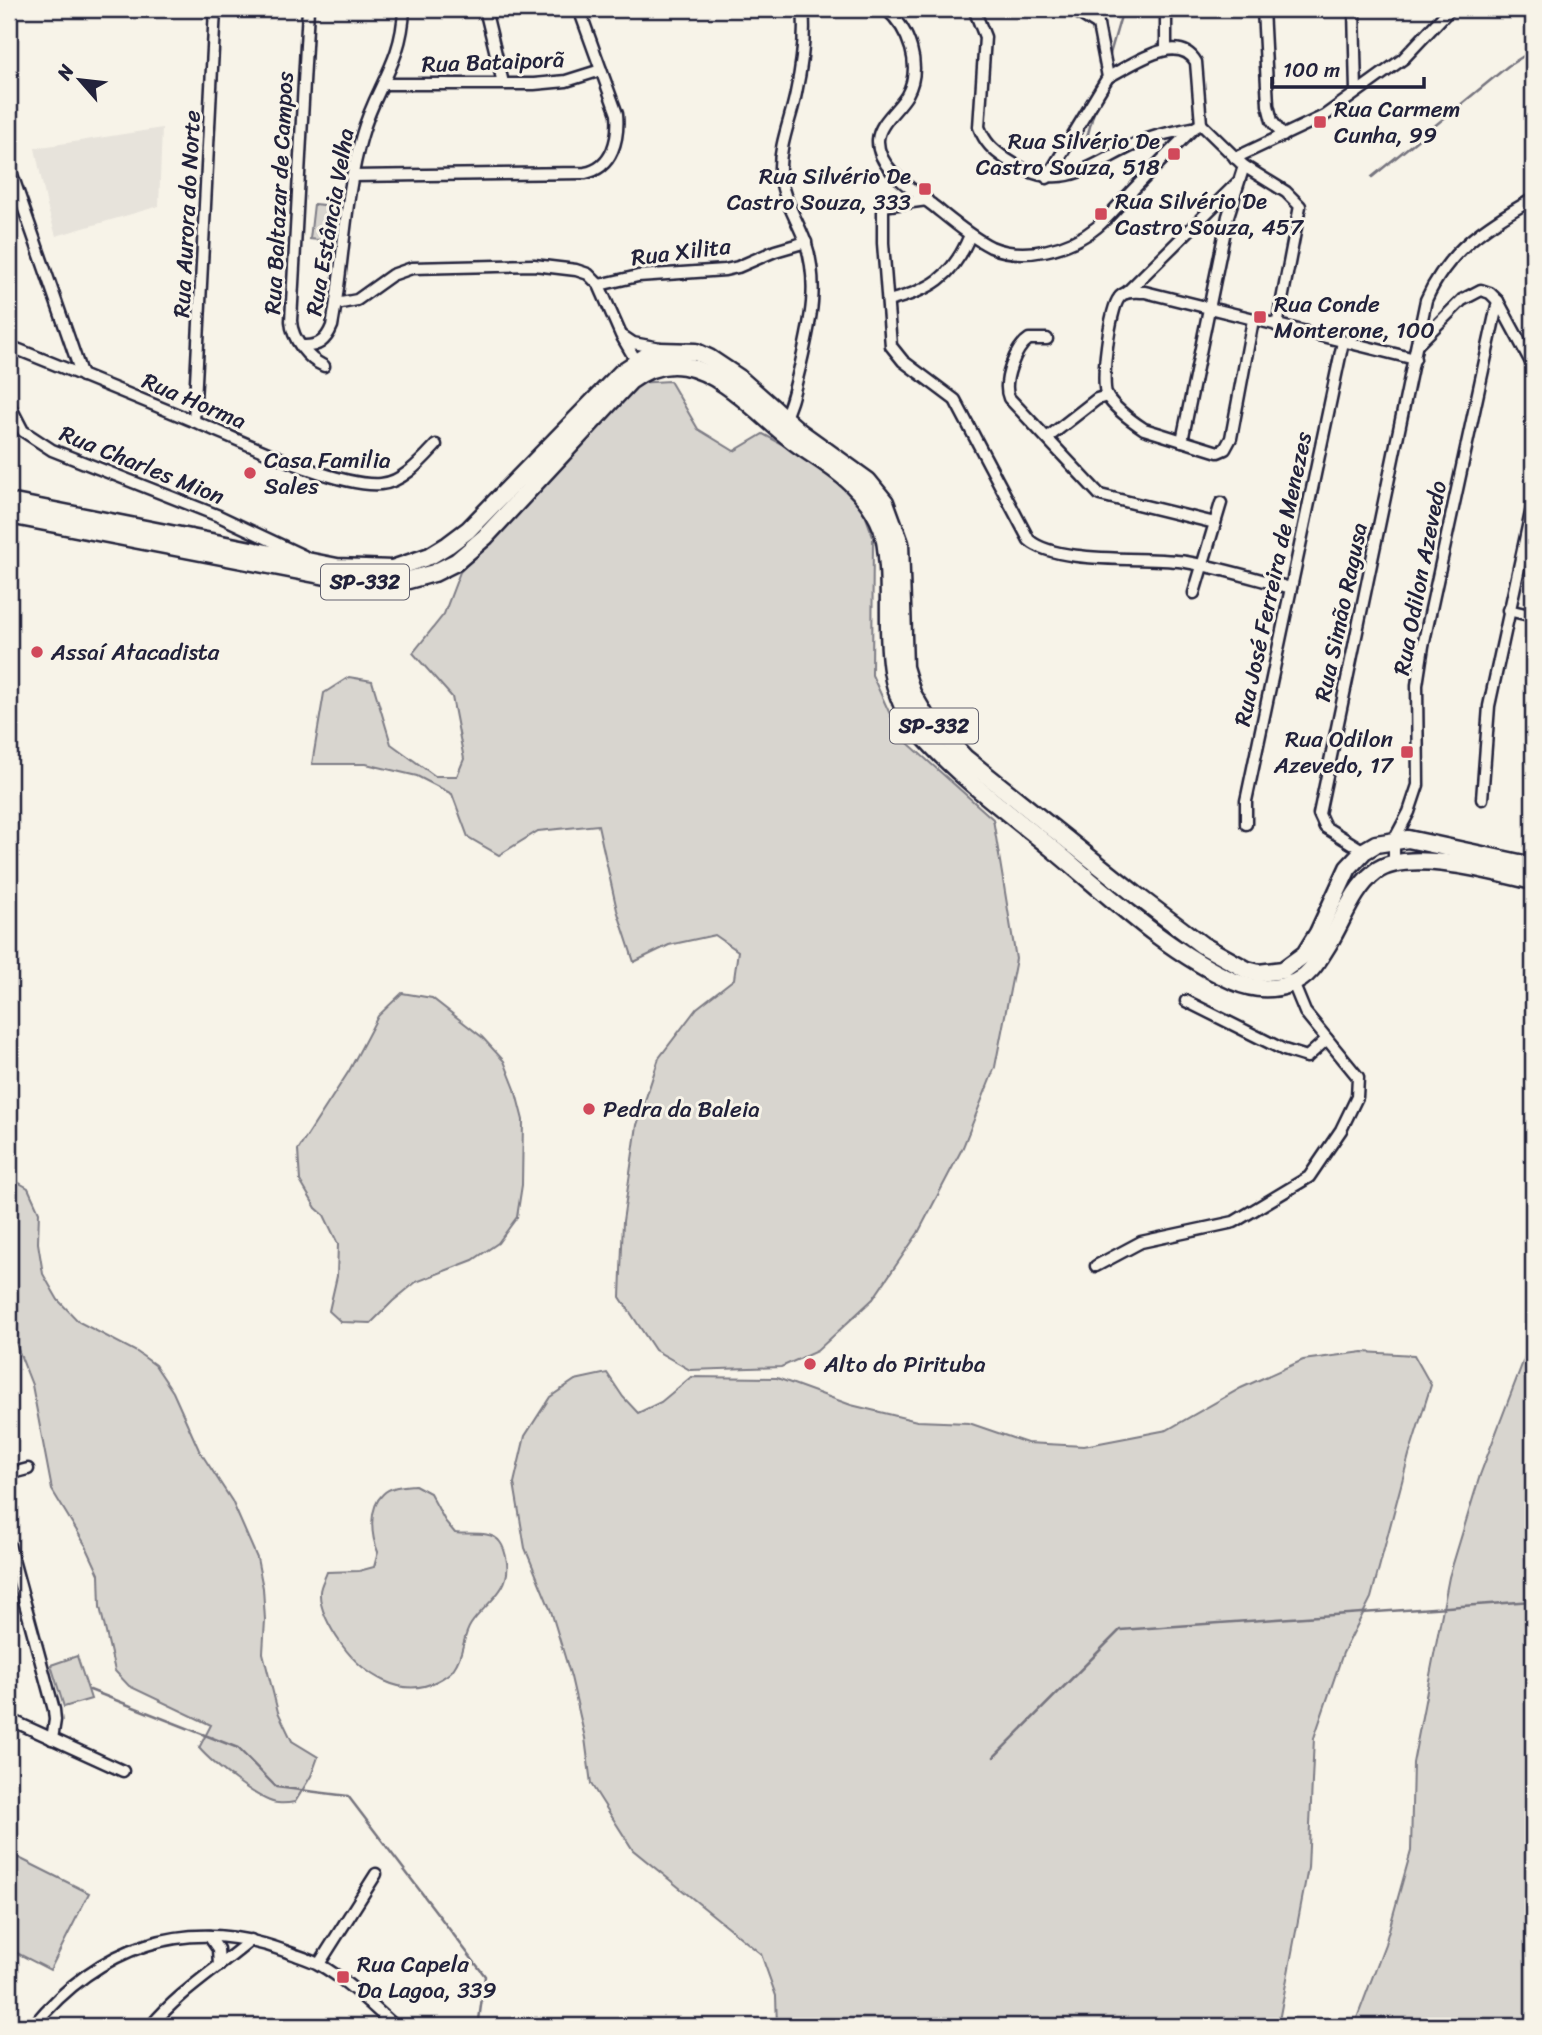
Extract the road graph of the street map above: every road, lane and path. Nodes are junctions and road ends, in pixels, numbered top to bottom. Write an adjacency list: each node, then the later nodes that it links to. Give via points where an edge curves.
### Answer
1 (215, 9): 56 (street, Rua Aurora do Norte)
2 (308, 9): 47 (street, Rua Baltazar de Campos, via 291,321)
3 (404, 9): 20 (street, Rua Estância Velha, via 398,53)
4 (485, 9): 19 (street)
5 (579, 9): 17 (street)
6 (803, 9): 33 (street, via 805,41 780,172)
7 (886, 9): 31 (street, via 897,18 910,43 913,72 906,95 878,140 883,159 894,174)
8 (974, 9): 28 (street, via 985,37 979,104 983,137 1012,163)
9 (1072, 9): 15 (street)
10 (1097, 9): 15 (street)
11 (1166, 9): 16 (street)
12 (1263, 9): 23 (street, via 1268,104 1272,121)
13 (1354, 9): 21 (street)
14 (1450, 9): 21 (street, via 1403,59)
15 (1098, 25): 18 (street)
16 (1166, 48): 18 (street); 22 (street, via 1183,48 1196,62)
17 (601, 70): 19 (street, Rua Bataiporã, via 566,81); 27 (street, via 618,129 612,153 599,167 585,173)
18 (1108, 77): 28 (street)
19 (503, 83): 20 (street, Rua Bataiporã)
20 (384, 84): 27 (street, Rua Estância Velha, via 366,121)
21 (1356, 92): 23 (street, via 1324,116)
22 (1197, 126): 24 (street); 28 (street, via 1154,136 1096,165); 32 (street, via 1096,228 1074,241 1039,253 1005,252)
23 (1283, 136): 24 (street)
24 (1235, 158): 26 (street)
25 (9, 166): 53 (street)
26 (1244, 166): 29 (street); 41 (street, via 1300,205)
27 (352, 176): 38 (street, Rua Estância Velha)
28 (1047, 178)
29 (1237, 183): 35 (street); 39 (street)
30 (1533, 199): 45 (street, Rua Simão Ragusa, via 1466,243 1445,265 1426,300)
31 (926, 200): 32 (street); 36 (street, via 883,206)
32 (970, 235): 36 (street, via 947,274)
33 (806, 242): 34 (street, Rua Xilita, via 725,270); 57 (street, via 814,300)
34 (598, 283): 38 (street, via 588,274 556,267 412,268 391,275 357,300); 42 (street)
35 (1126, 293): 39 (street, via 1145,292); 54 (street, via 1114,308 1103,373)
36 (888, 301): 67 (street, via 891,345 903,361 955,400 1034,544 1090,558)
37 (1498, 301): 45 (street, via 1482,289 1473,292); 51 (street); 74 (street, Rua Odilon Azevedo, via 1423,646 1417,685 1418,785)
38 (336, 304): 47 (street, Rua Estância Velha, via 324,340 312,347)
39 (1209, 309): 40 (street); 59 (street)
40 (1253, 320): 41 (street); 59 (street, via 1231,438 1225,449 1218,452)
41 (1277, 326): 44 (street)
42 (621, 335): 48 (street, via 633,343); 52 (street)
43 (1047, 339): 58 (street, via 1024,342 1007,390 1009,398)
44 (1343, 342): 49 (street); 68 (street, Rua José Ferreira de Menezes)
45 (1417, 345): 49 (street, Rua Simão Ragusa)
46 (9, 346): 53 (street, Rua Horma)
47 (302, 346): 50 (street, Rua Baltazar de Campos)
48 (677, 350): 52 (main road, SP-332, via 660,351); 57 (main road, SP-332, via 696,352 721,365)
49 (1415, 359): 75 (street, Rua Simão Ragusa, via 1319,814 1325,827)
50 (324, 366)
51 (1533, 366)
52 (639, 367): 57 (main road, SP-332, via 680,365 702,372 760,428 768,432); 64 (main road, SP-332, via 485,537 456,562 412,580 394,584 352,581); 66 (main road, SP-332, via 622,372 468,530 430,556 392,569 348,568)
53 (82, 376): 56 (street, Rua Horma)
54 (1107, 396): 58 (street, via 1097,398); 59 (street, via 1144,429)
55 (9, 404): 66 (street, Rua Charles Mion, via 23,431 52,450 219,516)
56 (194, 421): 60 (street, Rua Horma, via 300,465 363,483 383,484 402,475)
57 (782, 424): 75 (main road, SP-332, via 869,481 891,514 900,543 904,667 926,716 965,758 1185,933 1247,970 1283,970 1313,943 1342,880); 80 (main road, SP-332, via 863,496 883,531 891,673 915,727 980,789 1195,960 1256,988)
58 (1047, 438): 65 (street, via 1100,495)
59 (1182, 441)
60 (436, 445)
61 (9, 502): 66 (main road, SP-332)
62 (1221, 503): 65 (street)
63 (1533, 503): 70 (street)
64 (9, 515)
65 (1215, 523): 67 (street)
66 (277, 549)
67 (1203, 565): 68 (street); 69 (street)
68 (1291, 588): 73 (street, Rua José Ferreira de Menezes, via 1246,802)
69 (1195, 593)
70 (1508, 610): 71 (street); 72 (street, via 1489,706)
71 (1533, 616)
72 (1482, 799)
73 (1246, 824)
74 (1394, 840): 75 (main road); 76 (street, Rua Odilon Azevedo); 77 (main road, via 1420,841)
75 (1364, 851): 79 (main road, via 1367,870)
76 (1394, 862): 78 (main road, via 1444,864); 79 (main road, via 1374,872)
77 (1533, 866)
78 (1533, 881)
79 (1348, 908): 80 (main road, via 1317,962)
80 (1293, 983): 82 (street, via 1306,1013)
81 (1186, 1001): 82 (street, via 1299,1055 1307,1057)
82 (1327, 1040): 83 (street, via 1358,1077 1357,1097 1309,1177 1234,1222 1140,1242)
83 (1096, 1266)
84 (28, 1469): 85 (street)
85 (9, 1474)
86 (9, 1545): 88 (street, via 54,1710)
87 (9, 1719): 88 (street)
88 (51, 1739): 89 (street)
89 (122, 1771)
90 (376, 1874): 93 (street)
91 (209, 1936): 92 (street); 94 (street, via 218,1949); 95 (street, via 159,1941 114,1958 71,1985)
92 (251, 1940): 93 (street); 94 (street)
93 (319, 1964): 97 (street)
94 (219, 1966): 96 (street, via 167,2007)
95 (33, 2026)
96 (151, 2026)
97 (395, 2026)

